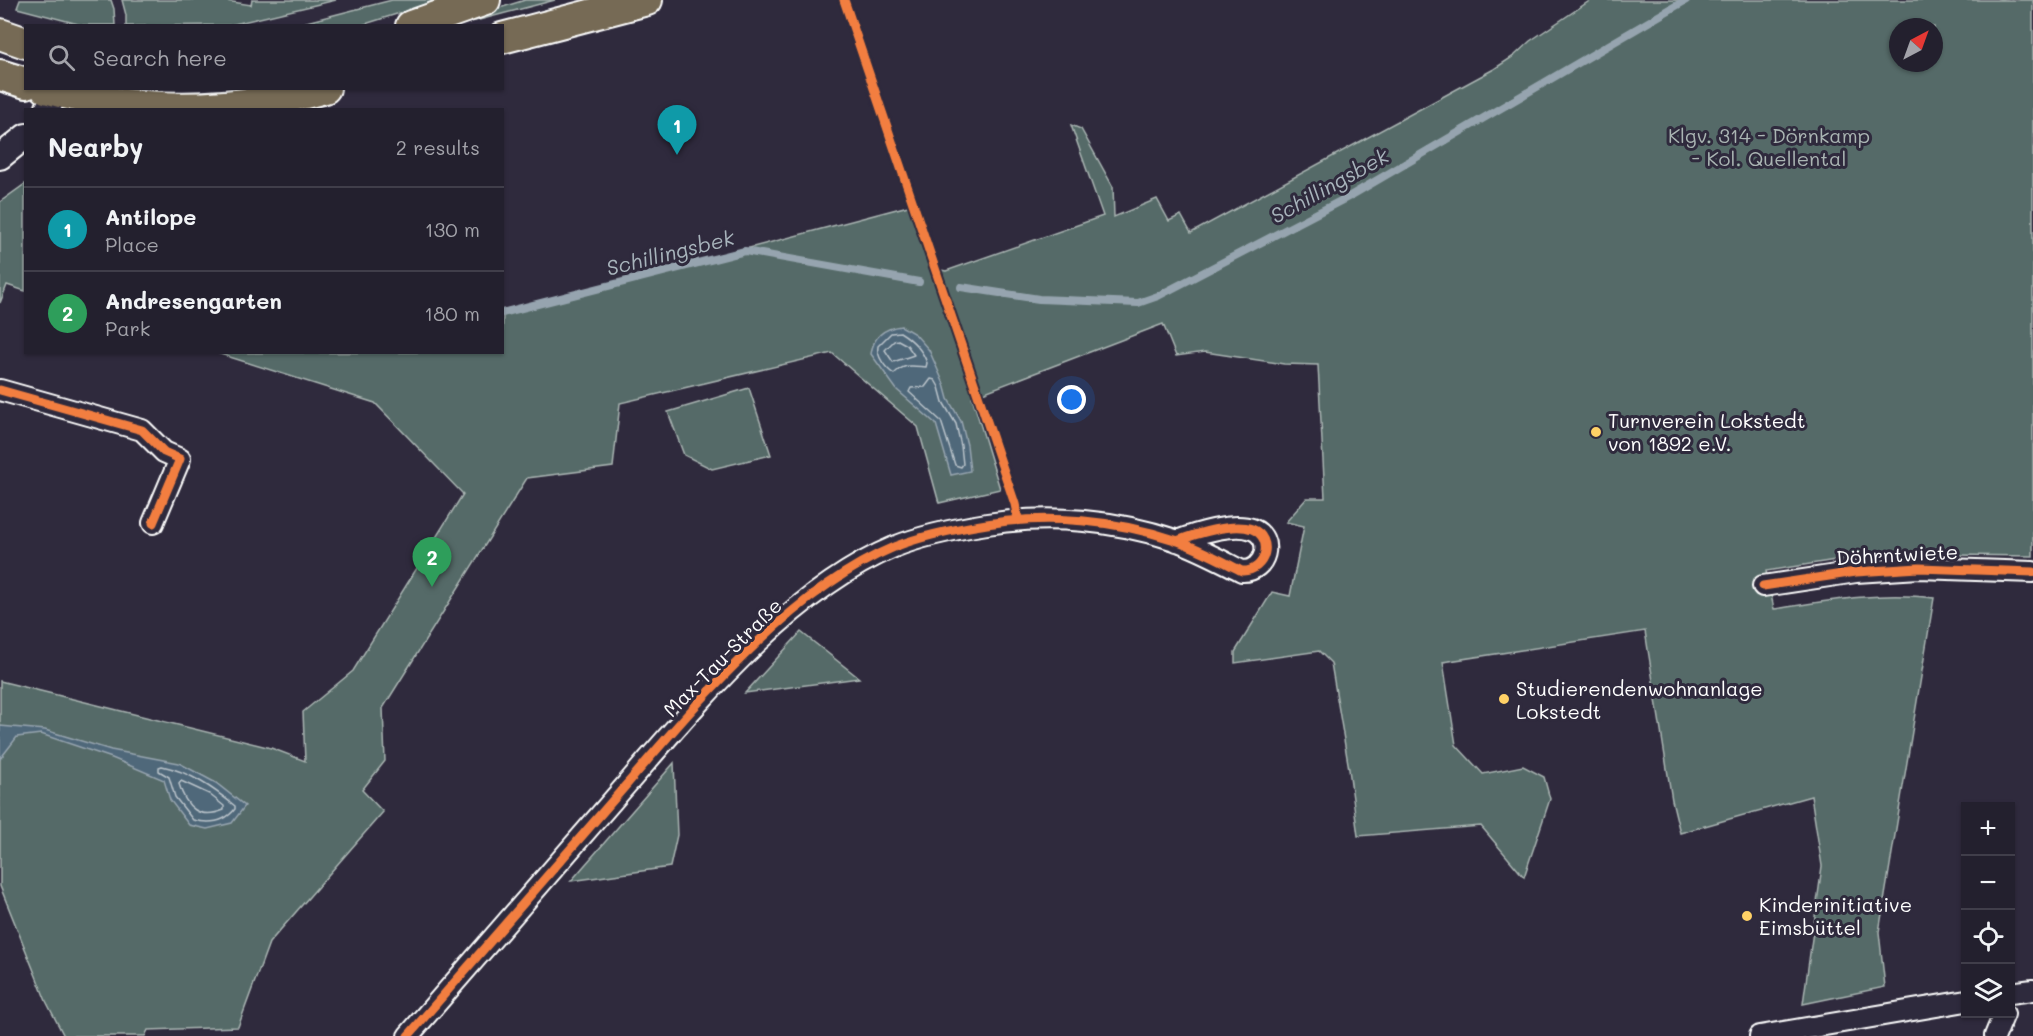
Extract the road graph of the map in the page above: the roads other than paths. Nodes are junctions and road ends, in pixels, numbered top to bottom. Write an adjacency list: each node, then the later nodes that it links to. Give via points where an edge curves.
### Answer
1 (485, 0): 3 (main road)
2 (647, 0): 5 (main road)
3 (417, 24)
4 (0, 34): 6 (main road)
5 (504, 37)
6 (24, 42)
7 (0, 75): 8 (main road)
8 (24, 82)
9 (316, 90): 14 (main road)
10 (52, 95): 11 (main road, via 118,105)
11 (181, 108)
12 (181, 108): 13 (main road)
13 (214, 108)
14 (214, 108)
15 (24, 138): 16 (street)
16 (0, 157)
17 (0, 390): 18 (street, via 142,430 164,452 180,459)
18 (153, 524)
19 (1177, 541): 26 (street, Max-Tau-Straße, via 1113,525 1018,519 921,537 858,565 794,610 742,658 672,732)
20 (2033, 572): 21 (street, Döhrntwiete, via 1919,568 1856,572)
21 (1763, 586)
22 (2033, 990): 23 (street)
23 (2015, 994)
24 (1961, 1001): 27 (street)
25 (2002, 1018): 28 (street)
26 (408, 1036)
27 (1760, 1036)
28 (1995, 1036)

